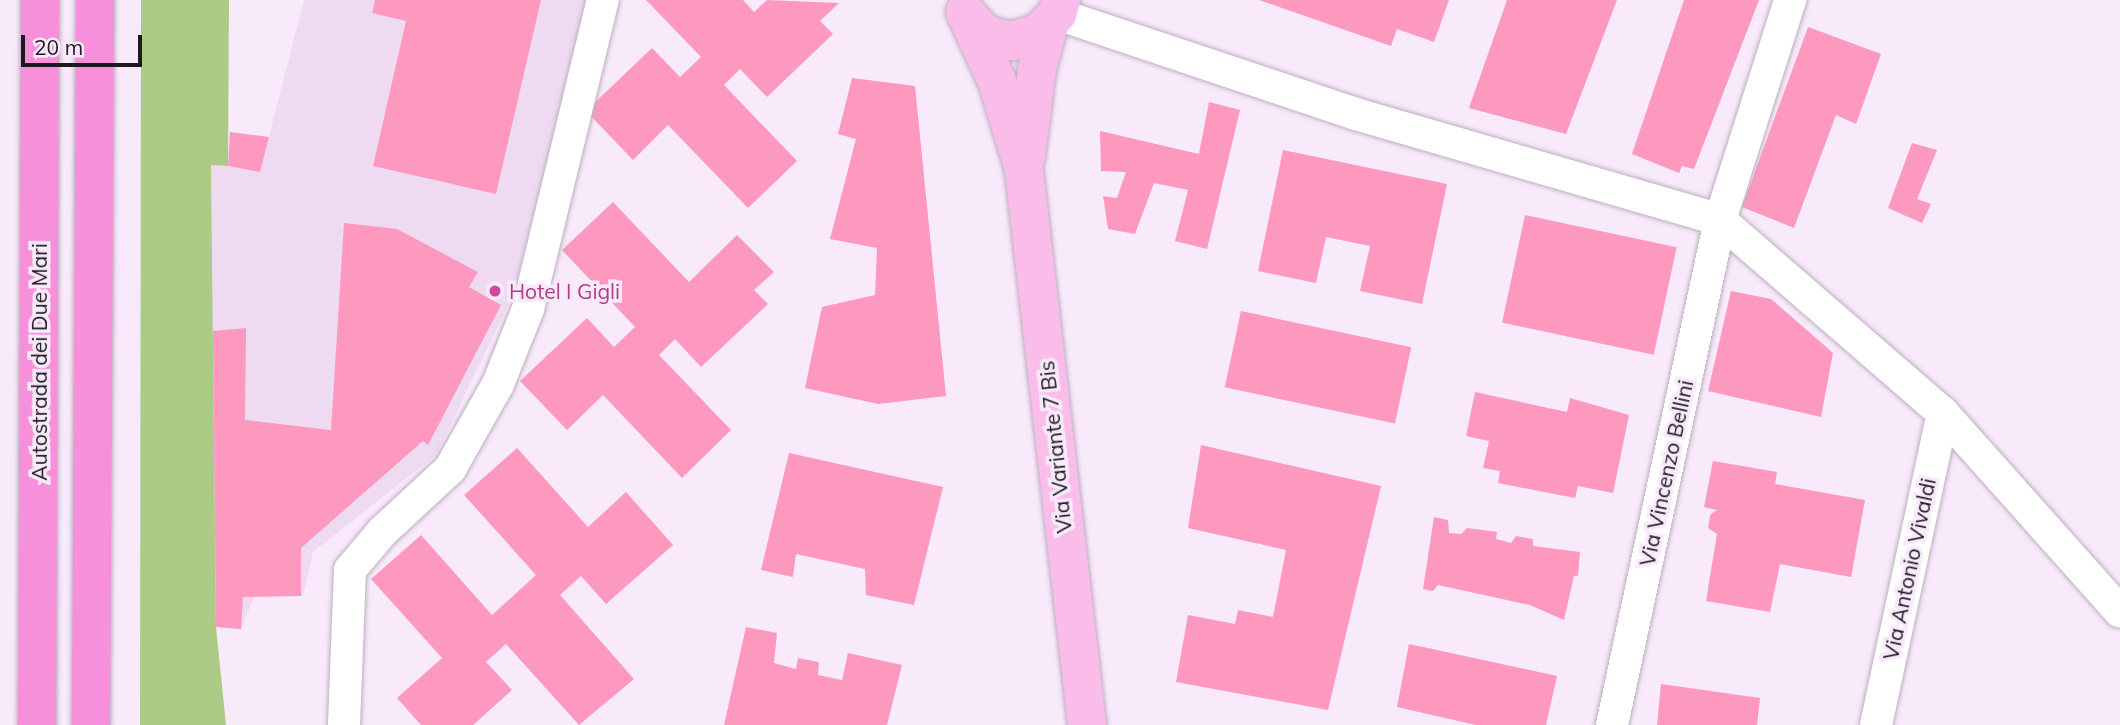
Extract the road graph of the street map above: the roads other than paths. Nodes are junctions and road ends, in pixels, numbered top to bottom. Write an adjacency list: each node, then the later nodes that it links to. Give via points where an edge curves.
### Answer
1 (40, 0): 11 (highway, Autostrada dei Due Mari)
2 (94, 0): 12 (highway)
3 (603, 0): 13 (street, via 528,309 498,384 450,469 382,532 350,570)
4 (1790, 0): 8 (street, Via Vincenzo Bellini)
5 (963, 7): 6 (main road, via 985,34 998,40 1026,39); 7 (main road, Via Variante 7 Bis, via 996,81)
6 (1056, 13): 7 (main road, Via Variante 7 Bis, via 1037,69); 8 (street, via 1356,114)
7 (1024, 170): 14 (main road, Via Variante 7 Bis)
8 (1720, 220): 9 (street); 15 (street, Via Vincenzo Bellini)
9 (1943, 413): 10 (street); 16 (street, Via Antonio Vivaldi)
10 (2120, 612)
11 (37, 725)
12 (91, 725)
13 (344, 725)
14 (1087, 725)
15 (1612, 725)
16 (1876, 725)

